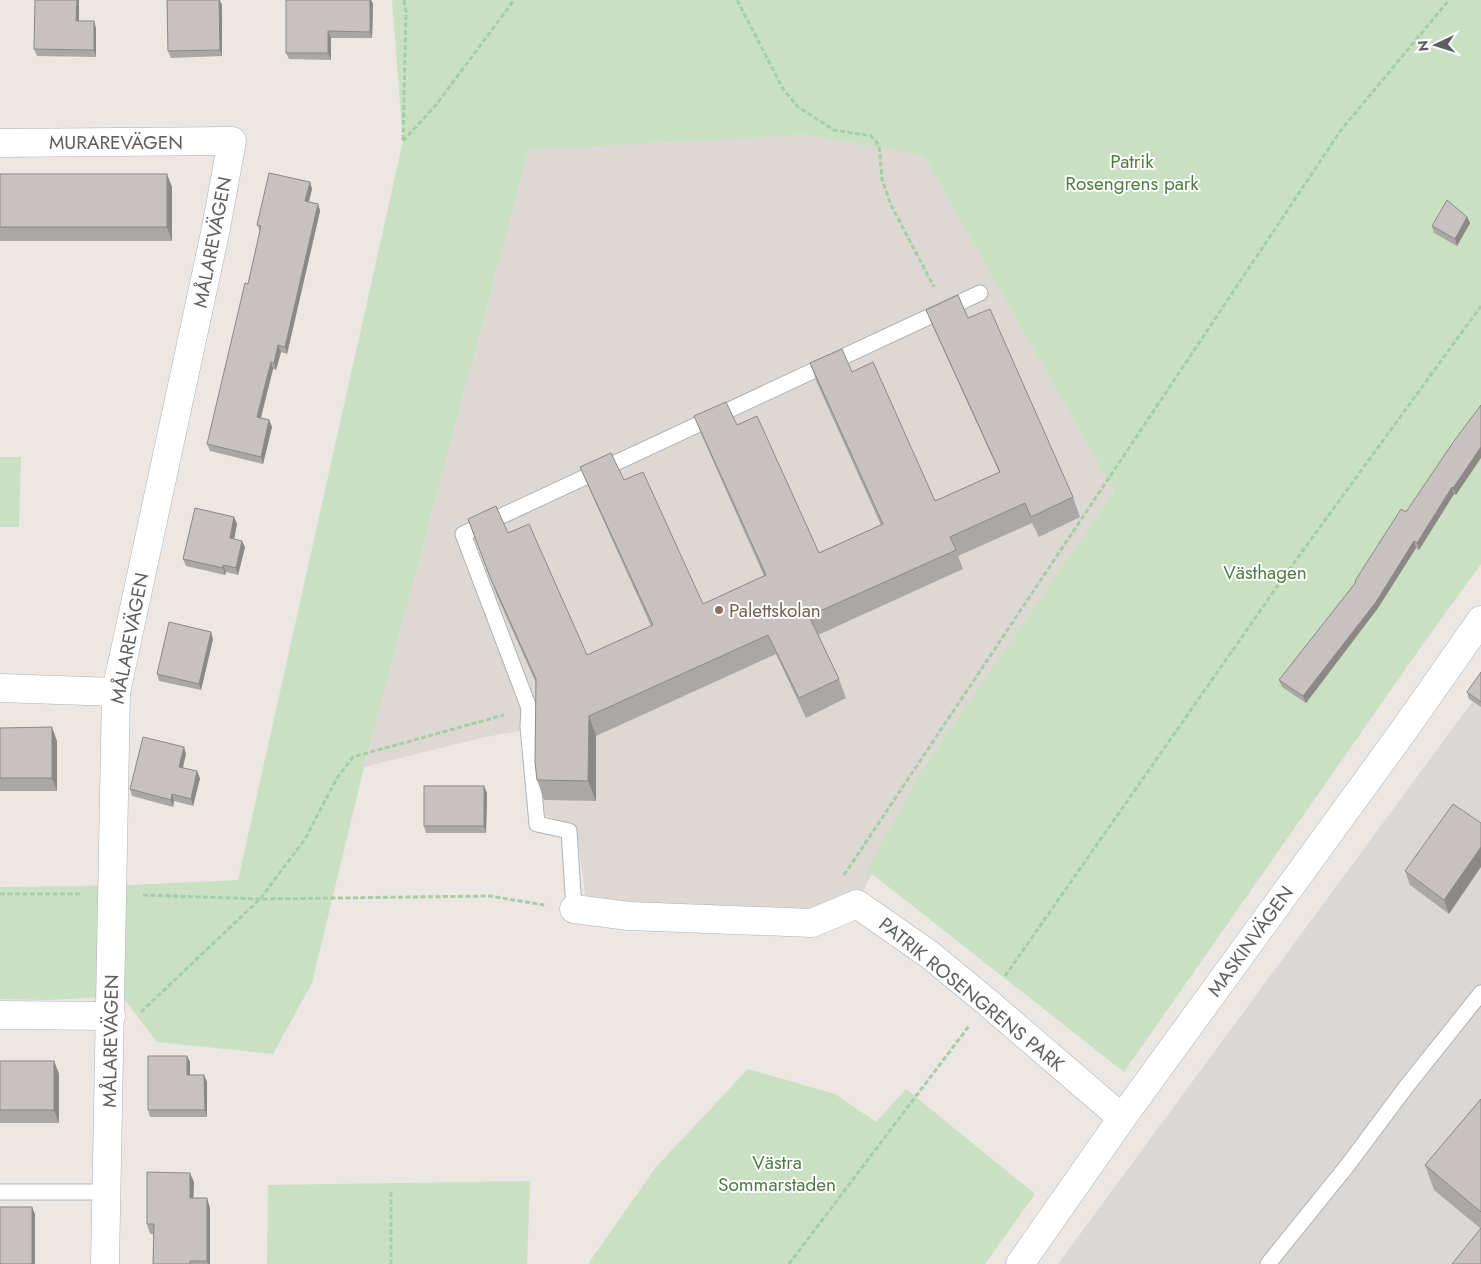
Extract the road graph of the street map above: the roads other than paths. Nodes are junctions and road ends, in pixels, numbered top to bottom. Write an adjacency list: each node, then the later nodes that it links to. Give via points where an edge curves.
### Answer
1 (232, 141): 2 (street, MURAREVÄGEN); 6 (street, MÅLAREVÄGEN)
2 (0, 142)
3 (980, 293): 7 (lane, via 463,534 529,708 537,824 569,830)
4 (1479, 629): 11 (street, MASKINVÄGEN)
5 (0, 688): 6 (street)
6 (116, 692): 10 (street, MÅLAREVÄGEN)
7 (574, 909): 11 (street, PATRIK ROSENGRENS PARK, via 629,916 812,923 857,904 930,955)
8 (1481, 992): 16 (lane)
9 (0, 1015): 10 (street)
10 (110, 1028): 13 (street, MÅLAREVÄGEN)
11 (1122, 1118): 15 (street, MASKINVÄGEN)
12 (0, 1192): 13 (lane)
13 (107, 1192): 14 (street, MÅLAREVÄGEN)
14 (105, 1264)
15 (1020, 1264)
16 (1268, 1264)

